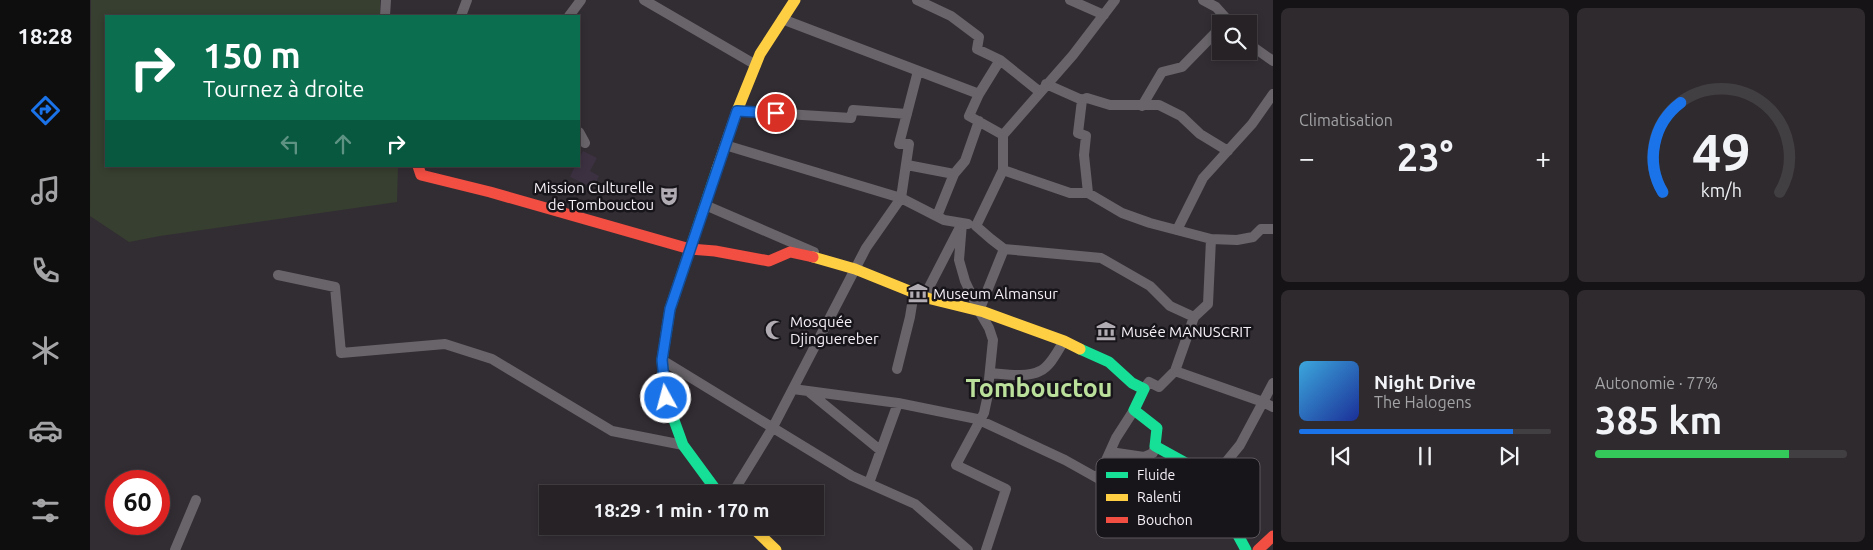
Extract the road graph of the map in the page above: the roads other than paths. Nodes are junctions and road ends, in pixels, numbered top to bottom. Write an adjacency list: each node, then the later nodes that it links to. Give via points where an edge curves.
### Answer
1 (386, 0): 11 (street)
2 (467, 0): 12 (street)
3 (581, 0): 13 (street)
4 (644, 0): 21 (street)
5 (795, 0): 16 (street)
6 (917, 0): 19 (street, via 951,16 979,37 976,49)
7 (1070, 0): 14 (street)
8 (1115, 0): 14 (street)
9 (1202, 0): 10 (street)
10 (1216, 3): 15 (street)
11 (385, 15)
12 (461, 15)
13 (570, 15)
14 (1104, 15): 23 (street)
15 (1224, 15)
16 (782, 19): 21 (street); 22 (street)
17 (1212, 36): 27 (street, via 1182,67 1162,72)
18 (1257, 50): 20 (street)
19 (1000, 60): 23 (street); 24 (street)
20 (1273, 61)
21 (756, 65): 28 (street)
22 (918, 71): 24 (street); 29 (street)
23 (1043, 88): 26 (street); 32 (street)
24 (979, 94): 30 (street, via 969,116)
25 (1273, 94): 35 (street)
26 (1082, 100): 27 (street); 40 (street, via 1078,133 1086,136 1084,155)
27 (1142, 106): 35 (street, via 1159,105 1181,116 1200,134)
28 (737, 111): 29 (street, via 851,118 853,110); 34 (street)
29 (907, 114): 36 (street, via 899,144 909,144)
30 (979, 122): 32 (street); 39 (street, via 966,161)
31 (580, 134): 33 (street)
32 (1003, 136): 38 (street)
33 (586, 143)
34 (725, 145): 41 (street); 42 (street)
35 (1228, 151): 47 (street, via 1203,178)
36 (907, 165): 39 (street); 41 (street)
37 (418, 167): 49 (street, via 421,175)
38 (1003, 170): 40 (street, via 1070,193); 45 (street)
39 (954, 174): 43 (street)
40 (1088, 193): 47 (street, via 1122,213)
41 (901, 198): 43 (street); 52 (street)
42 (705, 204): 49 (street); 51 (street)
43 (937, 216): 44 (street)
44 (962, 223): 45 (street); 54 (street); 55 (street, via 959,260)
45 (976, 226): 50 (street)
46 (1273, 229): 48 (street, via 1261,229 1253,237 1237,240)
47 (1177, 230): 48 (street)
48 (1210, 239): 56 (street, via 1208,304)
49 (690, 249): 51 (street, via 768,261 790,252); 58 (street, via 670,309)
50 (1004, 249): 55 (street); 56 (street, via 1101,258 1150,286 1170,306)
51 (843, 265): 52 (street)
52 (855, 269): 54 (street); 63 (street)
53 (278, 274): 72 (street, via 335,287 341,353 445,344 492,360 612,431)
54 (919, 295): 55 (street); 59 (street, via 910,316)
55 (979, 311): 57 (street); 61 (street, via 990,328 993,340)
56 (1194, 317): 60 (street)
57 (1064, 341): 61 (street, via 1041,371); 64 (street, via 1109,362 1132,383)
58 (662, 360): 71 (street); 72 (street, via 666,398)
59 (897, 369)
60 (1175, 371): 64 (street, via 1159,387 1149,382); 66 (street)
61 (990, 373): 70 (street)
62 (1273, 383): 66 (street)
63 (793, 389): 65 (street); 71 (street)
64 (1144, 389): 69 (street)
65 (808, 391): 67 (street); 74 (street)
66 (1268, 396): 68 (street); 78 (street)
67 (898, 403): 70 (street); 74 (street)
68 (1273, 407)
69 (1134, 410): 73 (street, via 1157,428); 75 (street)
70 (980, 421): 79 (street); 90 (street, via 956,465 1006,489)
71 (773, 427): 80 (street, via 852,476); 82 (street)
72 (683, 445): 81 (street)
73 (1155, 446): 75 (street, via 1154,454 1144,457); 77 (street)
74 (880, 450): 80 (street)
75 (1110, 452): 76 (street)
76 (1107, 458)
77 (1177, 458)
78 (1229, 458)
79 (1096, 477)
80 (869, 483): 89 (street, via 915,504)
81 (712, 485)
82 (738, 485)
83 (196, 500): 87 (street)
84 (760, 535): 88 (street)
85 (1273, 536): 92 (street)
86 (1240, 538): 91 (street)
87 (175, 550)
88 (776, 550)
89 (968, 550)
90 (986, 550)
91 (1246, 550)
92 (1258, 550)

